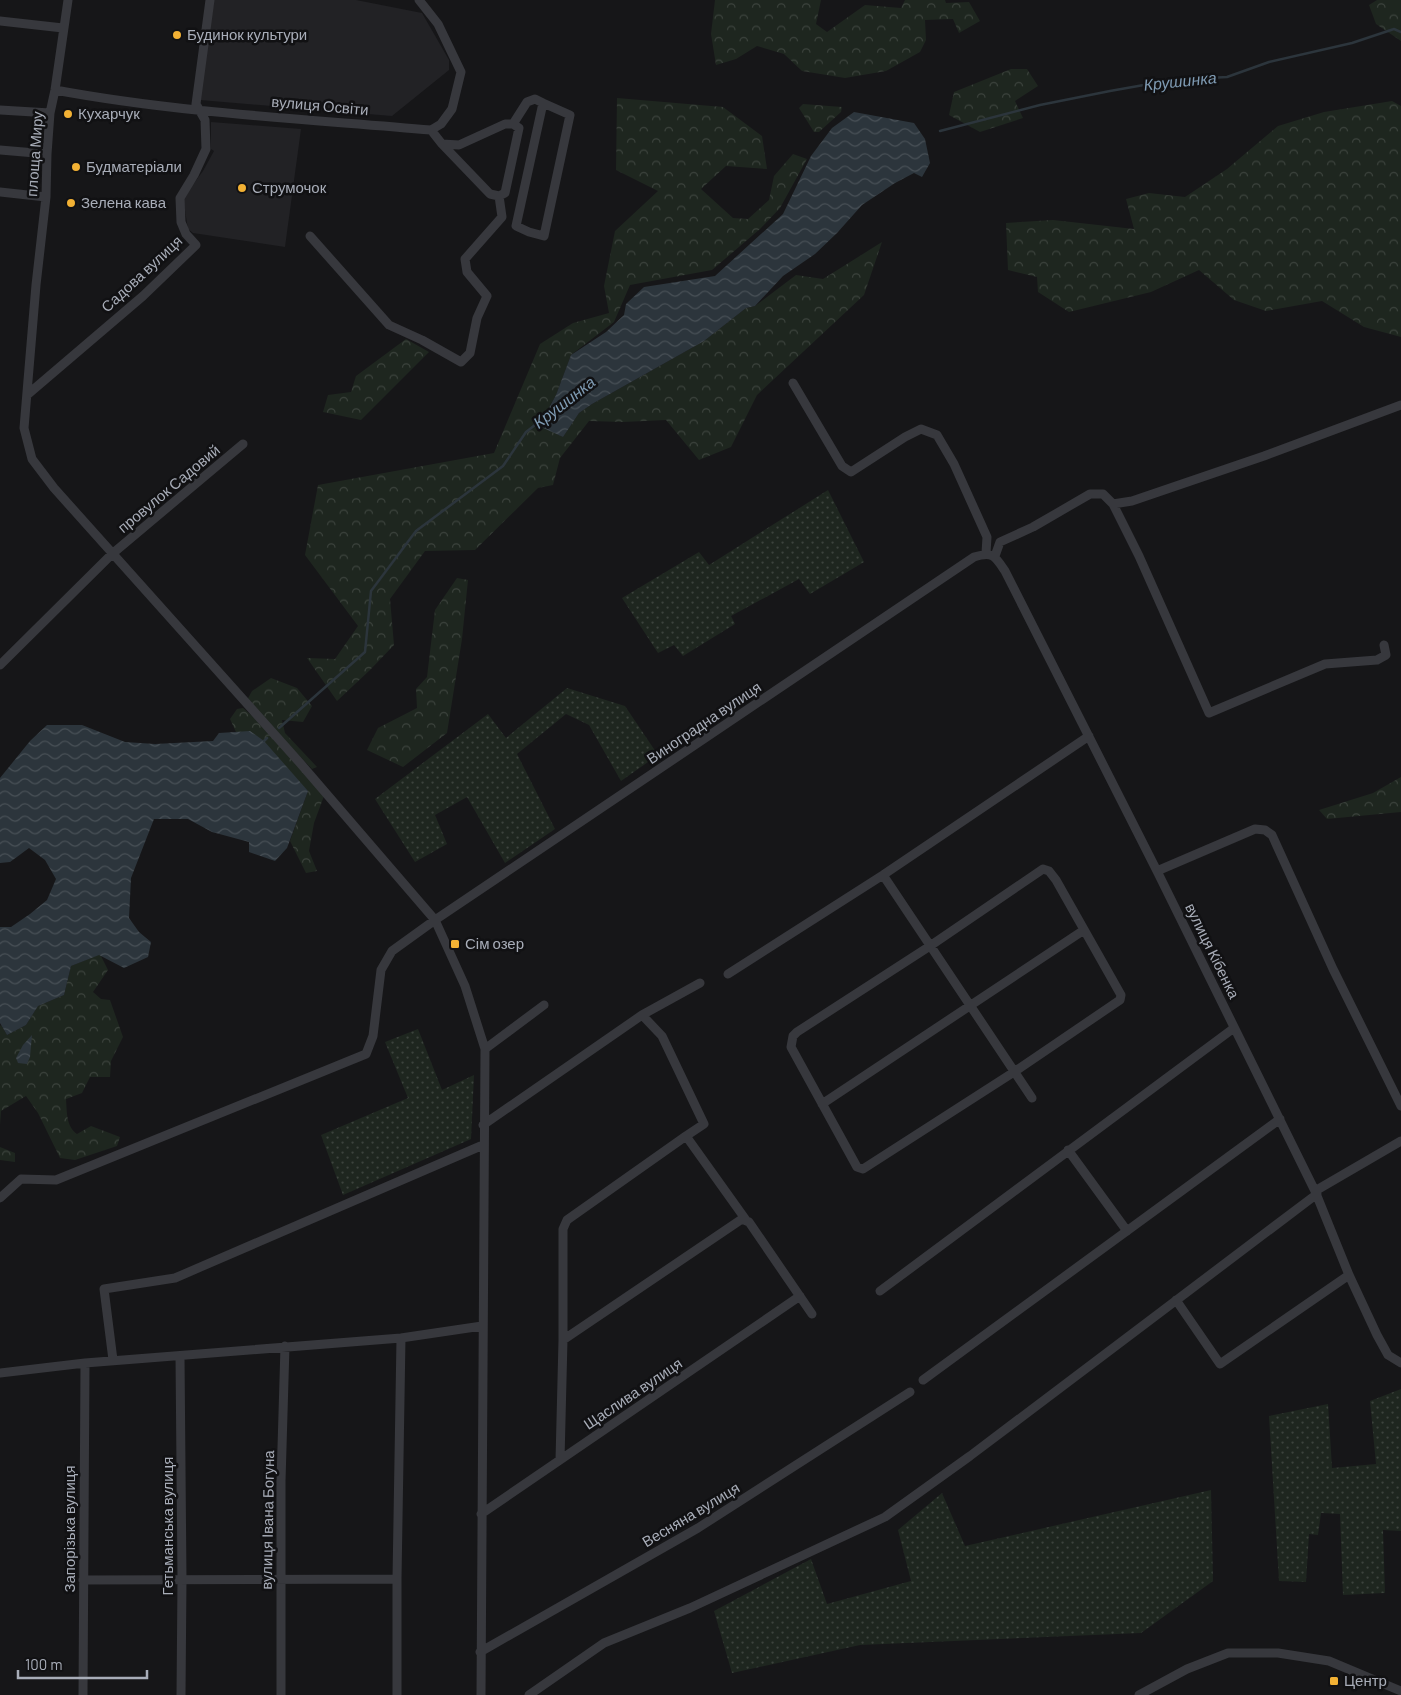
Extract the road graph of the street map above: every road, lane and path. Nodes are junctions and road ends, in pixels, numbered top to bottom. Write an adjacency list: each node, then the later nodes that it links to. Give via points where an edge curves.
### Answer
1 (68, 0): 5 (street, площа Миру)
2 (210, 0): 9 (street, Садова вулиця, via 196,104)
3 (420, 0): 12 (street, via 438,24 461,72 452,109 441,124)
4 (0, 22): 5 (street)
5 (63, 28): 6 (street, площа Миру)
6 (55, 90): 9 (street, вулиця Освіти); 10 (street, площа Миру)
7 (543, 103): 11 (street, via 535,99 527,102); 20 (street); 20 (street, via 570,115 544,236)
8 (0, 110): 10 (street)
9 (199, 110): 12 (street, вулиця Освіти); 23 (street, Садова вулиця, via 205,120 206,149 180,198 181,222 196,245 143,296)
10 (50, 113): 15 (street, площа Миру)
11 (513, 124): 13 (street, via 505,124 459,144); 17 (street, via 519,128 505,193)
12 (431, 130): 13 (street)
13 (442, 144): 17 (street, via 490,194)
14 (0, 150): 15 (street)
15 (47, 154): 18 (street, площа Миру)
16 (0, 192): 18 (street)
17 (498, 196): 19 (street)
18 (46, 197): 23 (street, площа Миру)
19 (502, 217): 20 (street); 21 (street, via 465,259 467,272 487,296 477,318 470,353 461,362 389,325)
20 (516, 226)
21 (310, 236)
22 (793, 382): 28 (street, via 842,466 851,472 922,429 937,435 954,464 987,537)
23 (27, 395): 27 (street, площа Миру, via 24,428 32,459)
24 (1401, 405): 26 (street, via 1264,456 1132,501)
25 (243, 444): 27 (street, провулок Садовий)
26 (1113, 504): 28 (street, via 1103,494 1090,494 1000,542); 29 (street, via 1140,556 1209,713 1325,664 1377,660 1386,655)
27 (112, 554): 30 (street, провулок Садовий); 34 (street, площа Миру)
28 (990, 555): 31 (street, вулиця Кібенка, via 1005,571); 34 (street, Виноградна вулиця, via 974,557)
29 (1384, 645)
30 (0, 664)
31 (1089, 736): 32 (street, вулиця Кібенка); 33 (street)
32 (1157, 871): 42 (street, вулиця Кібенка); 47 (street, via 1255,829 1272,835)
33 (883, 875): 36 (street); 37 (street)
34 (435, 920): 43 (street, площа Миру, via 465,986); 55 (street, Виноградна вулиця, via 392,951 380,970 373,1036 366,1054 56,1180 21,1179)
35 (1084, 930): 36 (street, via 1056,880 1044,869); 40 (street); 44 (street, via 1120,1000)
36 (930, 946): 40 (street); 46 (street, via 793,1036 792,1047)
37 (728, 974)
38 (700, 983): 41 (street)
39 (544, 1005): 43 (street)
40 (970, 1007): 44 (street); 46 (street)
41 (642, 1015): 49 (street); 50 (street, via 662,1036 704,1124)
42 (1234, 1028): 48 (street, вулиця Кібенка); 53 (street)
43 (484, 1049): 49 (street, площа Миру)
44 (1014, 1072): 45 (street); 46 (street, via 864,1169 857,1167)
45 (1032, 1098)
46 (822, 1104)
47 (1401, 1106)
48 (1280, 1119): 54 (street, вулиця Кібенка); 57 (street)
49 (483, 1125): 52 (street, площа Миру)
50 (686, 1136): 56 (street); 65 (street, via 567,1220 562,1229)
51 (1401, 1141): 54 (street)
52 (483, 1145): 63 (street, площа Миру); 68 (street, via 175,1278 104,1289)
53 (1068, 1150): 57 (street); 59 (street)
54 (1316, 1193): 58 (street, вулиця Кібенка); 61 (street)
55 (0, 1198)
56 (746, 1220): 60 (street); 65 (street, via 742,1219)
57 (1127, 1231): 72 (street)
58 (1349, 1275): 61 (street, via 1220,1364); 70 (street, вулиця Кібенка, via 1388,1355)
59 (880, 1291)
60 (800, 1296): 62 (street); 74 (street, Щаслива вулиця)
61 (1176, 1300): 87 (street, via 885,1516 690,1608 604,1642)
62 (812, 1314)
63 (482, 1326): 64 (street); 75 (street, площа Миру)
64 (401, 1338): 66 (street); 77 (street)
65 (562, 1340): 74 (street)
66 (285, 1346): 67 (street); 79 (street, вулиця Івана Богуна)
67 (180, 1356): 68 (street); 76 (street, Гетьманська вулиця)
68 (113, 1360): 69 (street)
69 (85, 1363): 71 (street); 78 (street, Запорізька вулиця)
70 (1401, 1363)
71 (0, 1373)
72 (923, 1380)
73 (910, 1392): 80 (street, Весняна вулиця, via 698,1528)
74 (560, 1460): 75 (street, Щаслива вулиця)
75 (481, 1514): 80 (street, площа Миру)
76 (182, 1579): 78 (street); 79 (street); 83 (street, Гетьманська вулиця)
77 (397, 1579): 79 (street); 85 (street)
78 (83, 1580): 82 (street, Запорізька вулиця)
79 (280, 1581): 84 (street, вулиця Івана Богуна)
80 (480, 1652): 86 (street, площа Миру)
81 (1401, 1691): 88 (street, via 1329,1661 1278,1653 1228,1653 1187,1669)
82 (83, 1695)
83 (181, 1695)
84 (281, 1695)
85 (397, 1695)
86 (481, 1695)
87 (529, 1695)
88 (1139, 1695)

